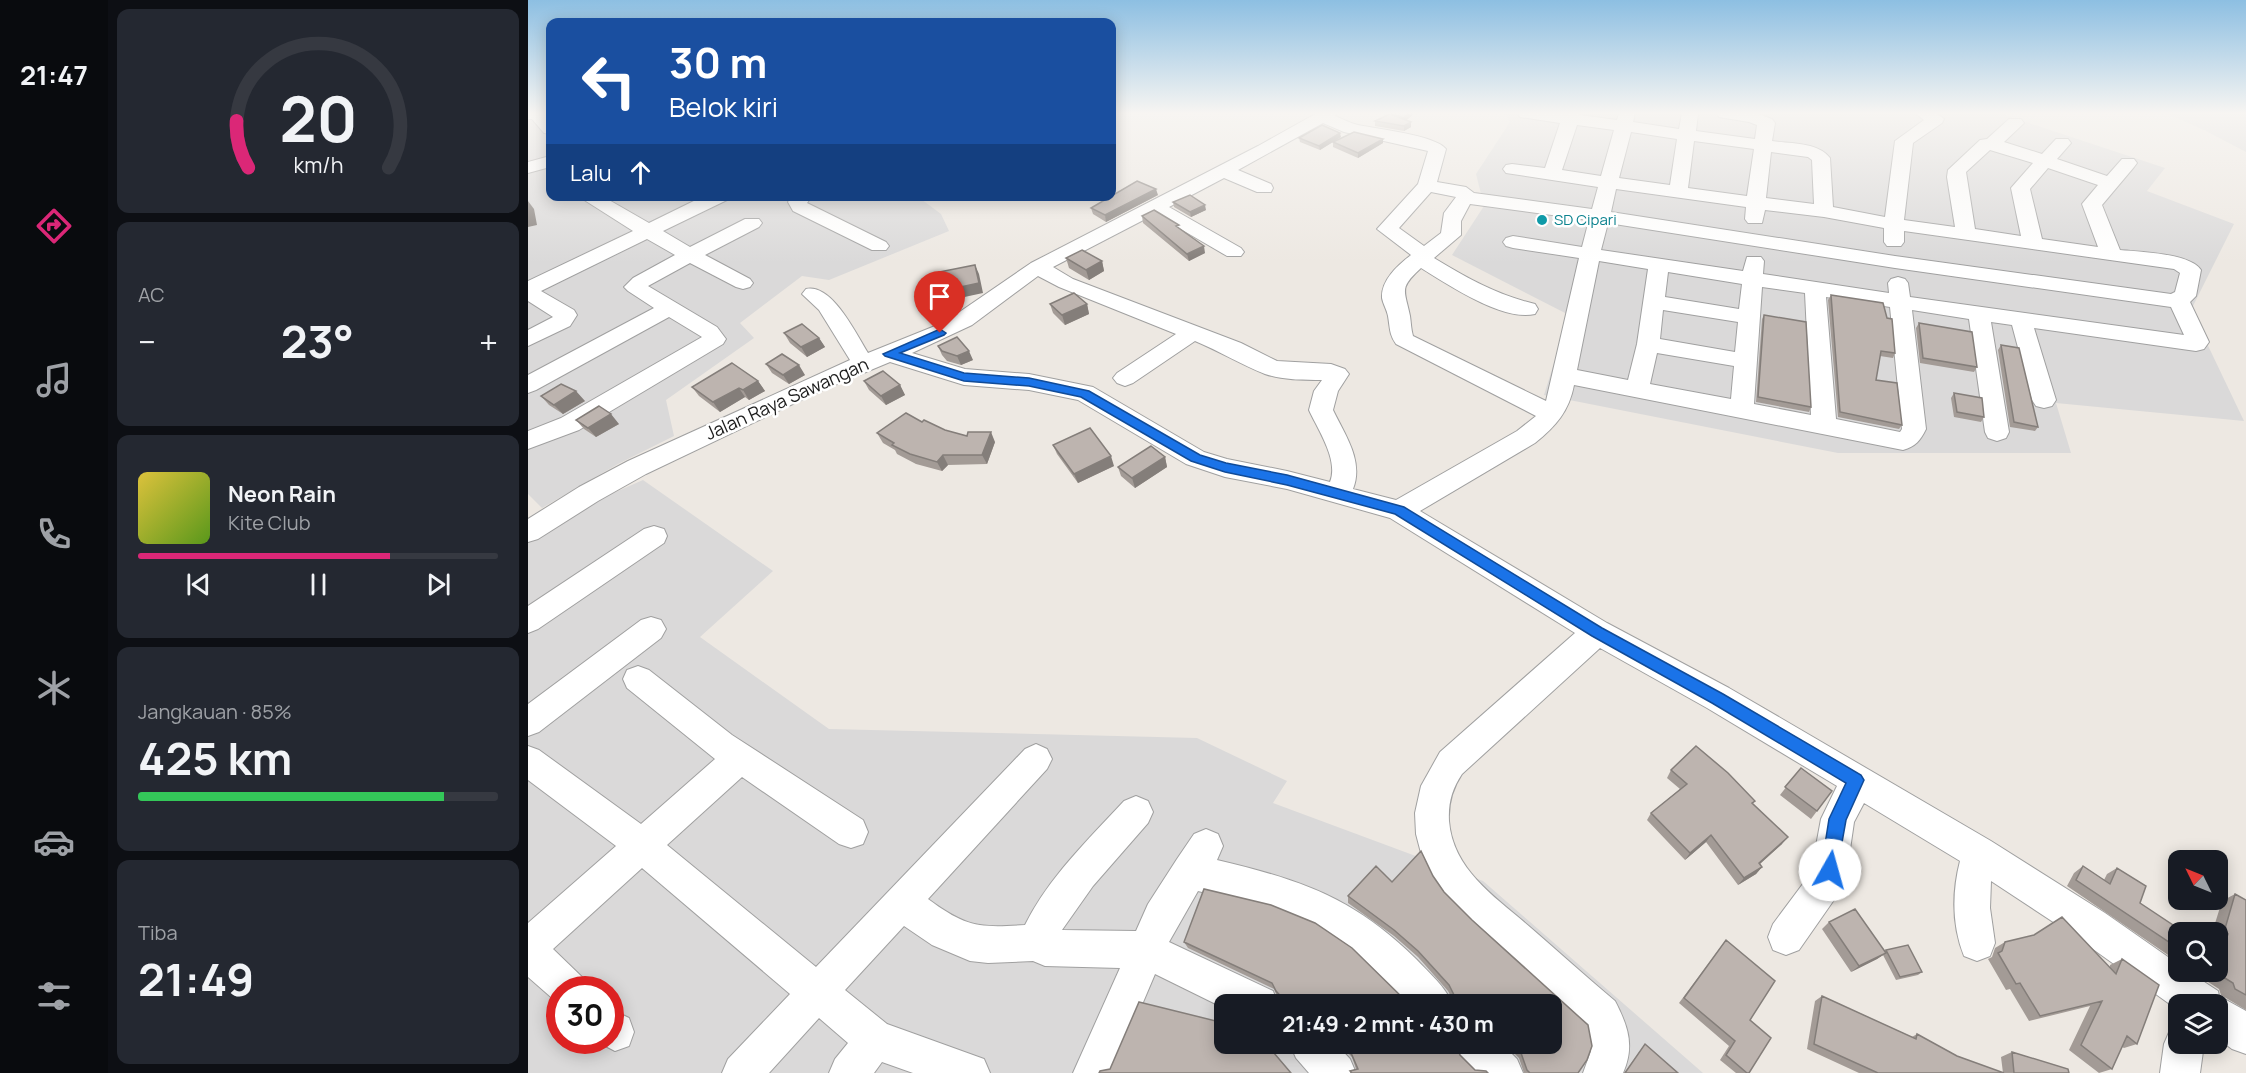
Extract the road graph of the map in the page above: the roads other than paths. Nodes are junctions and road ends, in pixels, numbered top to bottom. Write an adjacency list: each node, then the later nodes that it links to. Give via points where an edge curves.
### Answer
1 (543, 163): 14 (street)
2 (1238, 163): 16 (street, Jalan Raya Sawangan)
3 (1433, 163): 20 (street)
4 (1556, 163): 17 (street)
5 (1613, 163): 18 (street)
6 (1682, 163): 22 (street)
7 (1761, 163): 27 (street)
8 (1820, 163): 29 (street)
9 (1901, 163): 32 (street)
10 (1964, 163): 34 (street, via 1956,177)
11 (2043, 163): 37 (street, via 2020,188)
12 (2051, 163): 19 (street)
13 (2128, 163): 19 (street)
14 (528, 168)
15 (1512, 169): 17 (street)
16 (1224, 171): 21 (street); 28 (street, Jalan Raya Sawangan)
17 (1552, 174): 18 (street)
18 (1608, 181): 22 (street); 30 (street)
19 (2110, 183): 42 (street, via 2094,200 2092,209)
20 (1427, 186): 23 (street, via 1459,191); 43 (street, via 1387,229)
21 (1264, 189)
22 (1678, 192): 27 (street)
23 (1466, 198): 30 (street); 43 (street, via 1454,213 1451,235)
24 (595, 201): 33 (street)
25 (710, 201): 33 (street)
26 (798, 201): 38 (street, via 800,207)
27 (1756, 203): 29 (street); 35 (street)
28 (1156, 207): 39 (street); 46 (street, Jalan Raya Sawangan)
29 (1824, 211): 32 (street)
30 (1600, 216): 35 (street); 40 (street)
31 (752, 223): 41 (street)
32 (1894, 224): 34 (street); 44 (street)
33 (648, 232): 41 (street); 50 (street)
34 (1966, 233): 37 (street)
35 (1754, 238): 44 (street); 47 (street)
36 (1513, 242): 40 (street)
37 (2033, 243): 42 (street)
38 (879, 246)
39 (1234, 252)
40 (1590, 254): 45 (street); 66 (street)
41 (690, 255): 48 (street); 55 (street, via 635,287)
42 (2112, 255): 52 (street, via 2186,266 2191,273 2185,296)
43 (1423, 257): 56 (street, via 1478,294); 72 (street, via 1397,280 1393,291 1400,335 1406,342)
44 (1895, 262): 52 (street); 53 (street)
45 (1659, 264): 47 (street); 54 (street)
46 (1038, 267): 60 (street, via 1066,283); 63 (street, Jalan Raya Sawangan, via 954,326)
47 (1754, 278): 49 (street); 58 (street)
48 (743, 283)
49 (1815, 288): 53 (street); 73 (street)
50 (528, 290): 61 (street, via 566,315)
51 (813, 294): 65 (street, via 827,306)
52 (2179, 300): 59 (street, via 2196,344)
53 (1900, 301): 57 (street); 73 (street, via 1912,434 1903,441)
54 (1653, 302): 58 (street); 62 (street)
55 (669, 308): 68 (street); 75 (street, via 713,334 715,339 570,424)
56 (1527, 309)
57 (1979, 314): 59 (street); 74 (street)
58 (1748, 317): 64 (street)
59 (2020, 320): 70 (street)
60 (1194, 332): 67 (street); 76 (street, via 1272,368 1337,374 1326,391 1321,410 1342,454 1345,476)
61 (528, 339)
62 (1648, 344): 64 (street); 69 (street)
63 (889, 354): 65 (street, Jalan Raya Sawangan); 76 (street, via 964,377 1029,382 1084,393 1195,458)
64 (1746, 360): 71 (street)
65 (863, 363): 78 (street, Jalan Raya Sawangan, via 609,483)
66 (1564, 375): 69 (street); 72 (street)
67 (1125, 378)
68 (528, 385)
69 (1636, 390): 71 (street)
70 (2044, 400)
71 (1742, 410): 73 (street)
72 (1552, 414): 77 (street, via 1526,437)
73 (1824, 426)
74 (1997, 432)
75 (528, 440)
76 (1338, 493): 77 (street)
77 (1399, 511): 82 (street)
78 (528, 532)
79 (654, 536): 80 (street)
80 (528, 621)
81 (651, 629): 84 (street)
82 (1597, 632): 88 (street); 117 (street, via 1450,763 1437,781 1431,823 1438,855 1458,887 1601,1015 1611,1032 1612,1053)
83 (638, 679): 85 (street)
84 (528, 722)
85 (740, 758): 90 (street); 91 (street)
86 (1036, 759): 93 (street)
87 (528, 761): 91 (street)
88 (1855, 780): 92 (street); 94 (street, via 1838,819 1824,885)
89 (1136, 812): 95 (street, via 1068,890)
90 (851, 832)
91 (641, 847): 97 (street); 101 (street)
92 (1978, 853): 96 (street, via 1971,895); 104 (street, via 2092,926)
93 (902, 903): 95 (street, via 963,941); 101 (street)
94 (1786, 937)
95 (1035, 943): 98 (street, via 1045,948)
96 (1977, 943)
97 (528, 947)
98 (1145, 950): 102 (street); 103 (street, via 1197,859 1331,915 1369,941); 114 (street)
99 (528, 952): 100 (street)
100 (554, 976)
101 (819, 991): 107 (street); 111 (street)
102 (1236, 994)
103 (1423, 994)
104 (2185, 994)
105 (2228, 1023): 106 (street)
106 (2246, 1035)
107 (875, 1040): 112 (street); 113 (street)
108 (1319, 1054): 115 (street)
109 (1484, 1054): 116 (street)
110 (2183, 1054): 118 (street)
111 (742, 1073)
112 (849, 1073)
113 (970, 1073)
114 (1093, 1073)
115 (1336, 1073)
116 (1503, 1073)
117 (1603, 1073)
118 (2180, 1073)

